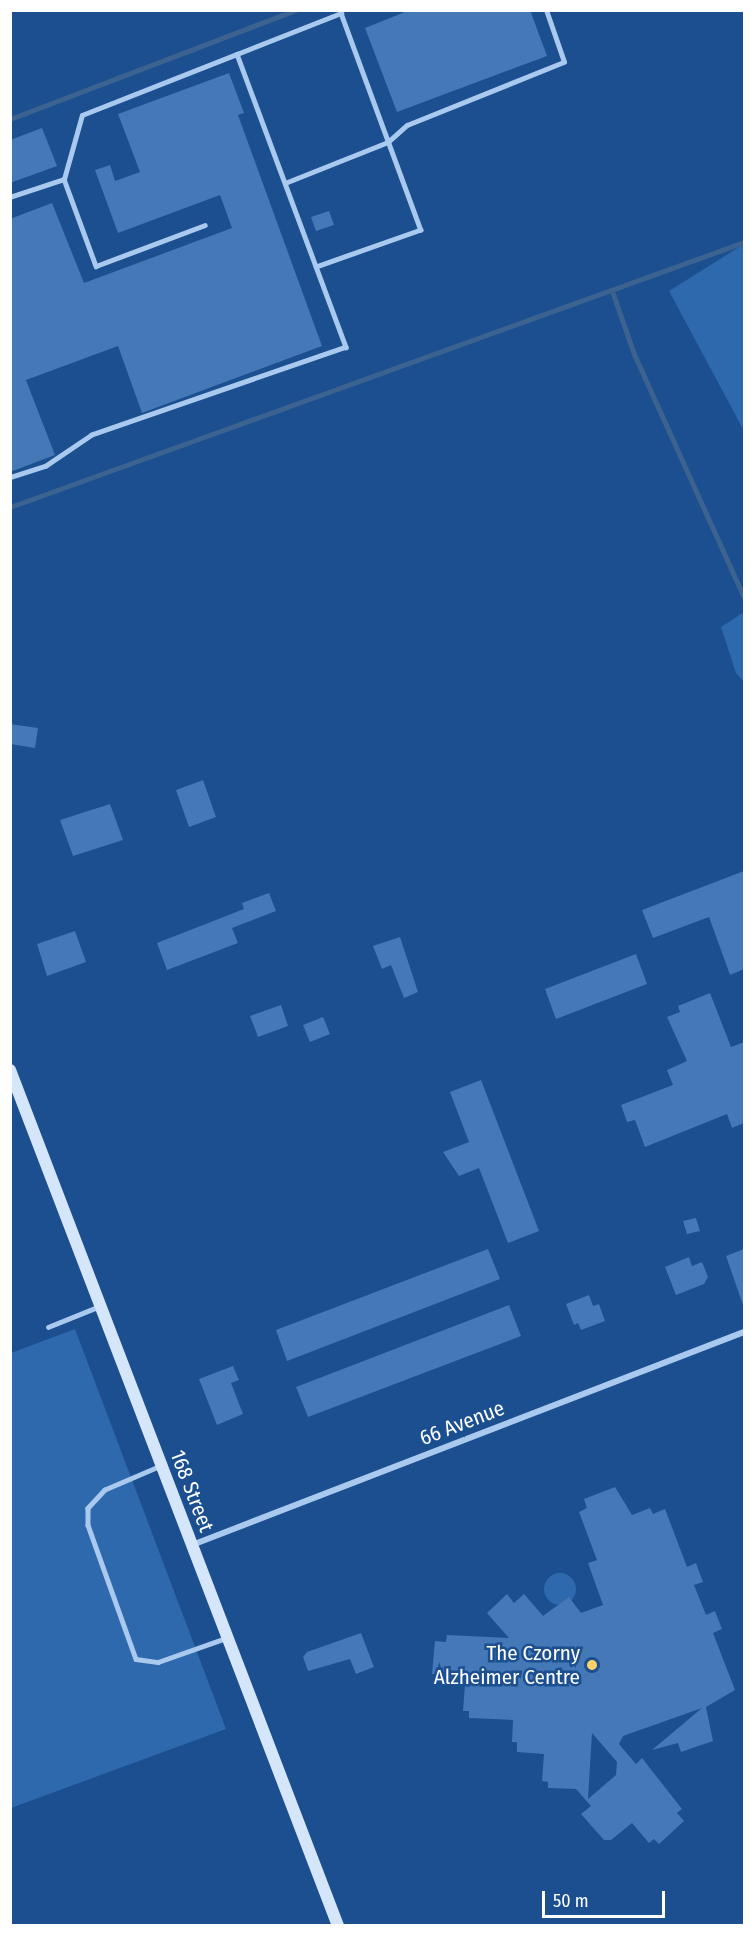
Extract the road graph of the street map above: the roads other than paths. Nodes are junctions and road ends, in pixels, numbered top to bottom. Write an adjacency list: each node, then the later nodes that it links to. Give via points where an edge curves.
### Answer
1 (546, 10): 3 (lane, via 564,62 407,125)
2 (237, 54): 3 (lane, via 341,13); 4 (lane, via 82,115); 5 (lane)
3 (388, 142): 5 (lane); 8 (lane, via 421,230)
4 (64, 179): 6 (lane); 7 (lane, via 96,266)
5 (285, 183): 8 (lane)
6 (10, 197)
7 (205, 225)
8 (316, 267): 9 (lane, via 346,347 92,435 46,466)
9 (10, 478)
10 (10, 1070): 11 (main road, 168 Street)
11 (100, 1306): 12 (lane); 14 (main road, 168 Street)
12 (48, 1327)
13 (744, 1332): 15 (street, 66 Avenue)
14 (161, 1466): 15 (main road, 168 Street); 16 (lane, via 105,1490 88,1508 91,1535 135,1659 169,1660)
15 (192, 1545): 16 (main road, 168 Street)
16 (228, 1638): 17 (main road, 168 Street)
17 (338, 1926)

